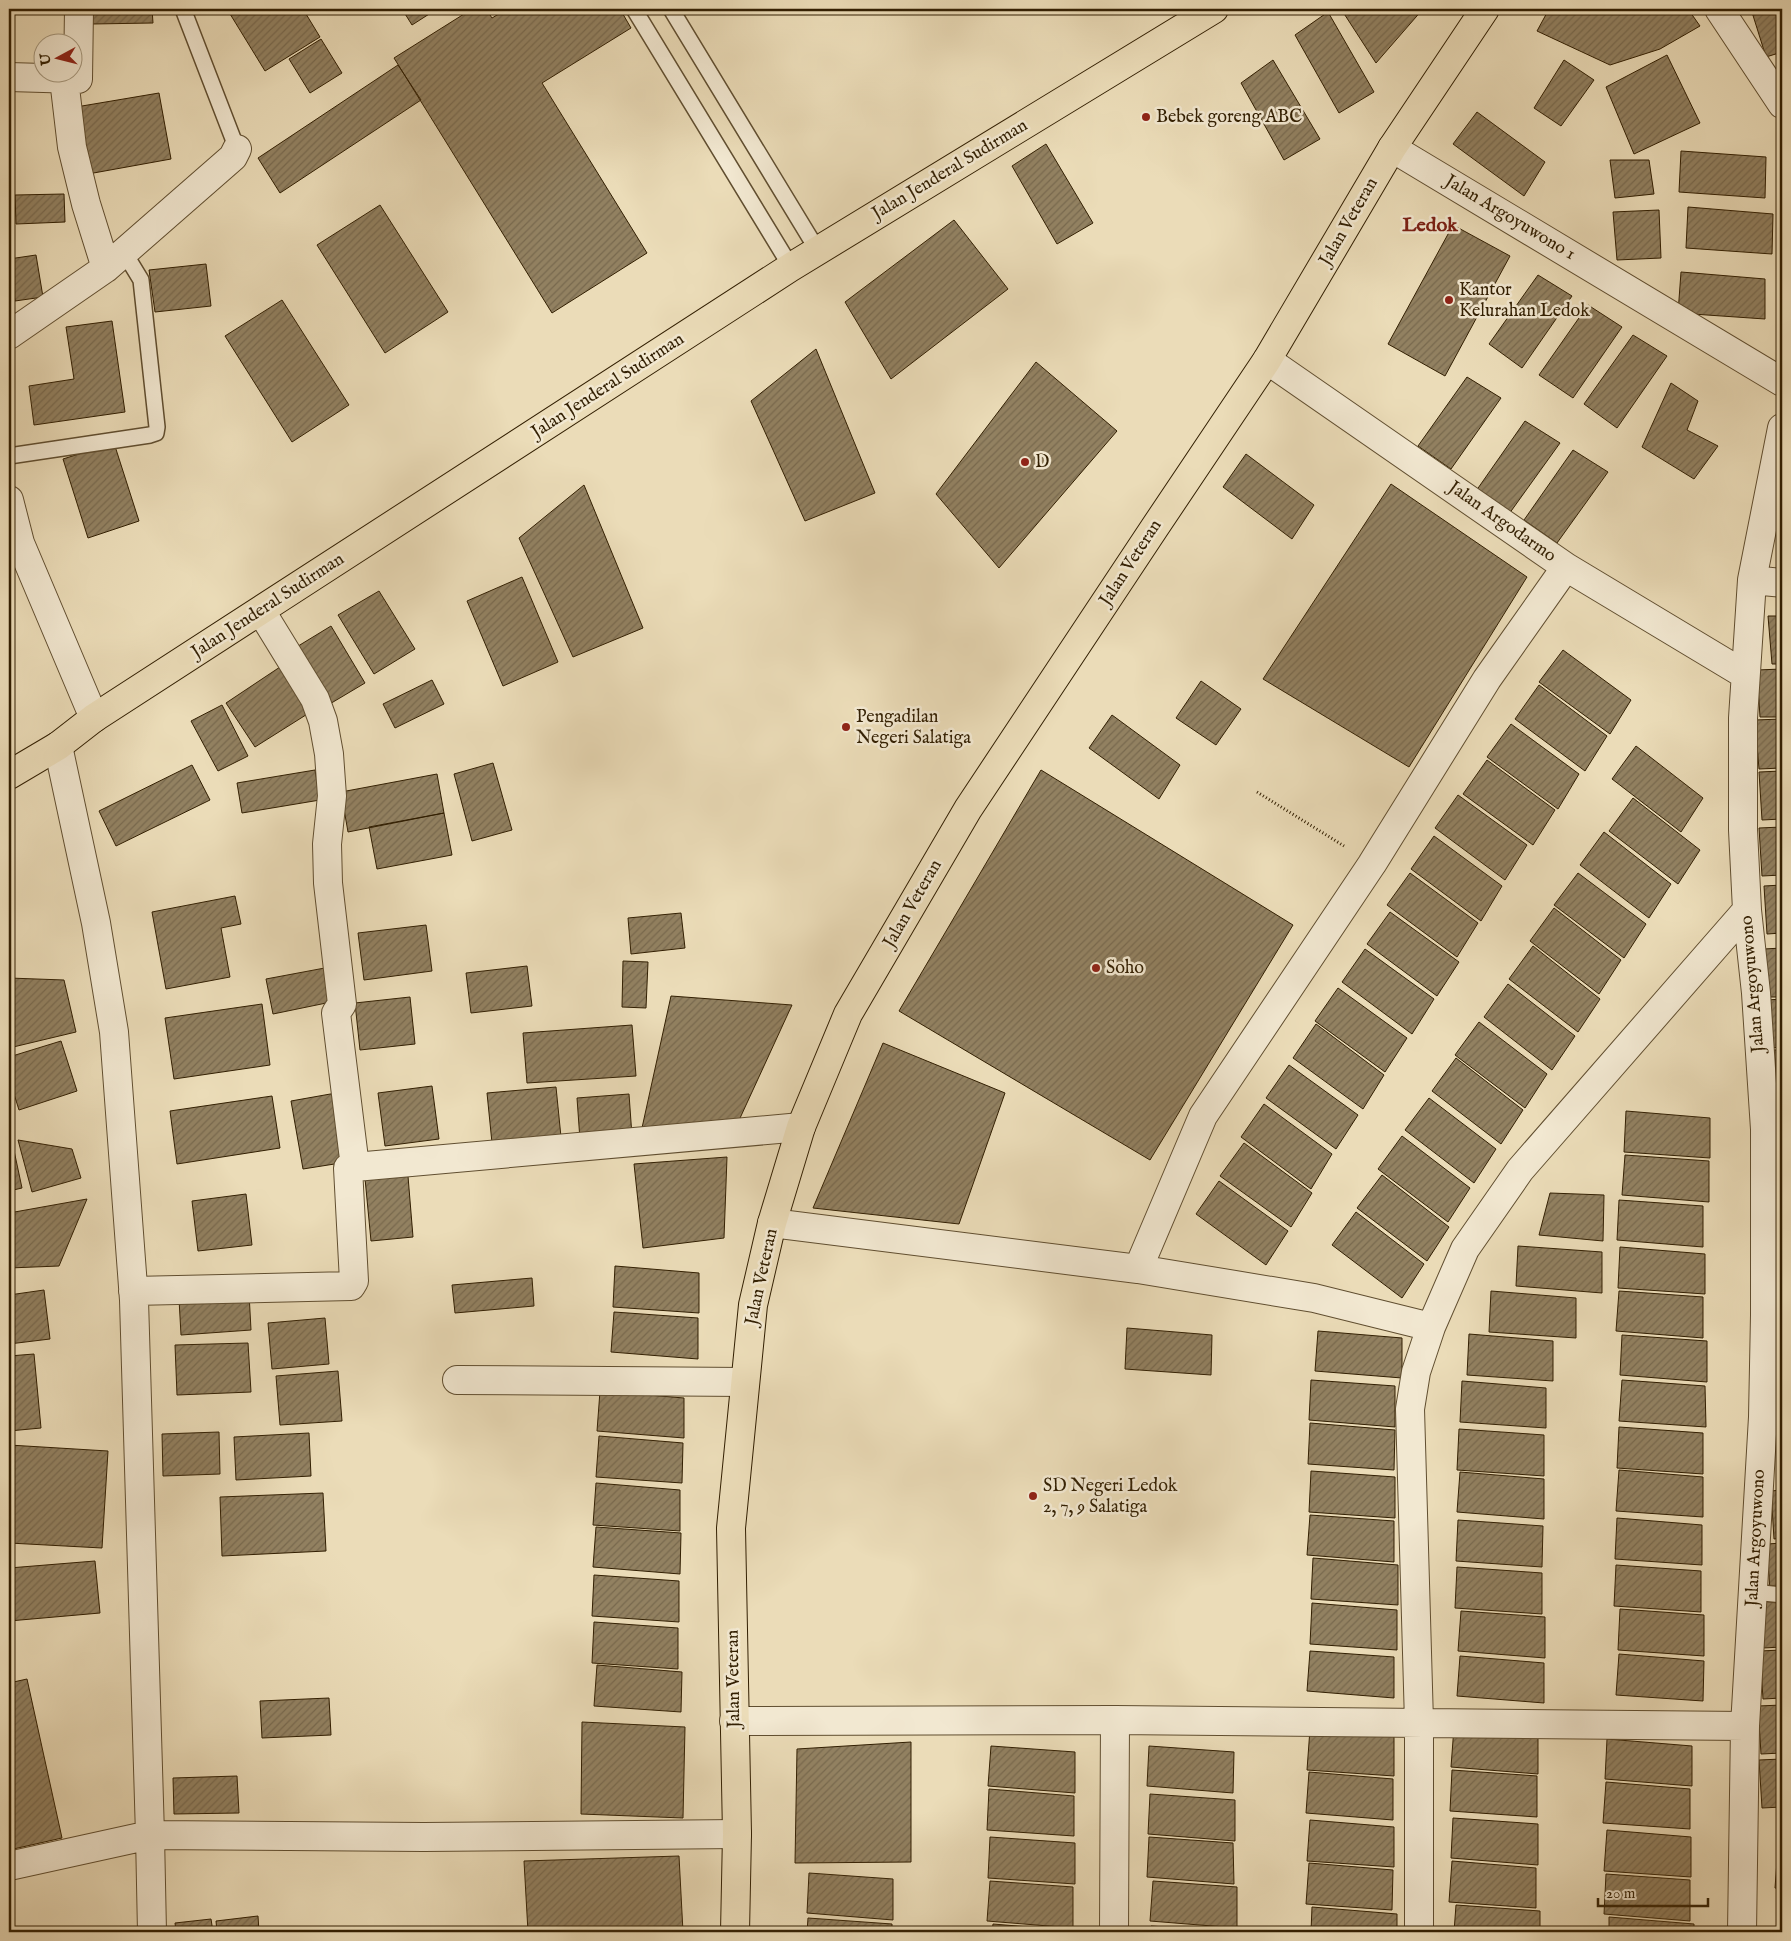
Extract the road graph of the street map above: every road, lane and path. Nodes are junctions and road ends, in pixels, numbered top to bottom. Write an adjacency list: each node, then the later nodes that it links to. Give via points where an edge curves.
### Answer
1 (79, 9): 8 (street)
2 (183, 9): 14 (lane)
3 (634, 9): 17 (lane)
4 (671, 9): 15 (lane)
5 (1214, 9): 15 (main road, Jalan Jenderal Sudirman)
6 (1485, 9): 13 (main road, Jalan Veteran)
7 (1719, 9): 12 (street)
8 (79, 32)
9 (9, 77): 10 (street)
10 (32, 78)
11 (64, 82): 16 (street, via 72,148 86,204)
12 (1782, 104)
13 (1392, 148): 19 (main road, Jalan Veteran); 20 (street, Jalan Argoyuwono 1)
14 (237, 149): 16 (street, via 233,157)
15 (818, 251): 17 (main road, Jalan Jenderal Sudirman)
16 (115, 260): 18 (street); 22 (lane, via 141,280 156,433)
17 (791, 267): 27 (main road, Jalan Jenderal Sudirman)
18 (9, 335)
19 (1267, 360): 24 (street, Jalan Argodarmo); 35 (main road, Jalan Veteran, via 968,809 848,1014)
20 (1782, 382)
21 (1782, 428): 25 (street, Jalan Argoyuwono)
22 (9, 456)
23 (9, 500): 29 (street, via 20,543)
24 (1566, 567): 28 (street, Jalan Argodarmo); 33 (street, via 1487,679)
25 (1752, 580): 26 (street); 28 (street, Jalan Argoyuwono)
26 (1782, 582)
27 (262, 611): 29 (main road, Jalan Jenderal Sudirman); 36 (street, via 315,698 323,721 332,796 327,844 328,883 342,1004 336,1013)
28 (1744, 674): 34 (street, Jalan Argoyuwono, via 1742,759)
29 (94, 718): 30 (main road, Jalan Jenderal Sudirman)
30 (58, 746): 31 (main road, Jalan Jenderal Sudirman); 39 (street, via 96,923 114,1032)
31 (9, 775)
32 (1257, 792): 33 (path)
33 (1372, 864): 38 (street, via 1203,1116)
34 (1746, 910): 40 (street, via 1520,1170 1465,1249); 43 (street, Jalan Argoyuwono, via 1756,993 1765,1129 1765,1315)
35 (801, 1127): 36 (street); 37 (main road, Jalan Veteran)
36 (356, 1167): 39 (street, via 348,1168 354,1281 351,1286)
37 (772, 1223): 38 (street); 42 (main road, Jalan Veteran, via 753,1305)
38 (1138, 1269): 40 (street, via 1314,1298)
39 (133, 1292): 51 (street)
40 (1431, 1327): 48 (street, via 1416,1372 1410,1409)
41 (457, 1380): 42 (street)
42 (745, 1382): 47 (main road, Jalan Veteran, via 731,1528)
43 (1773, 1418): 44 (street, Jalan Argoyuwono)
44 (1753, 1592): 45 (lane); 49 (street, Jalan Argoyuwono)
45 (1782, 1595)
46 (1115, 1720): 47 (street); 48 (street); 55 (street)
47 (734, 1721): 50 (main road, Jalan Veteran)
48 (1419, 1722): 49 (street); 56 (street)
49 (1745, 1726): 57 (street, Jalan Argoyuwono)
50 (736, 1834): 51 (street); 54 (main road, Jalan Veteran)
51 (150, 1835): 52 (street); 53 (street)
52 (9, 1866)
53 (152, 1932)
54 (735, 1932)
55 (1114, 1932)
56 (1419, 1932)
57 (1742, 1932)

